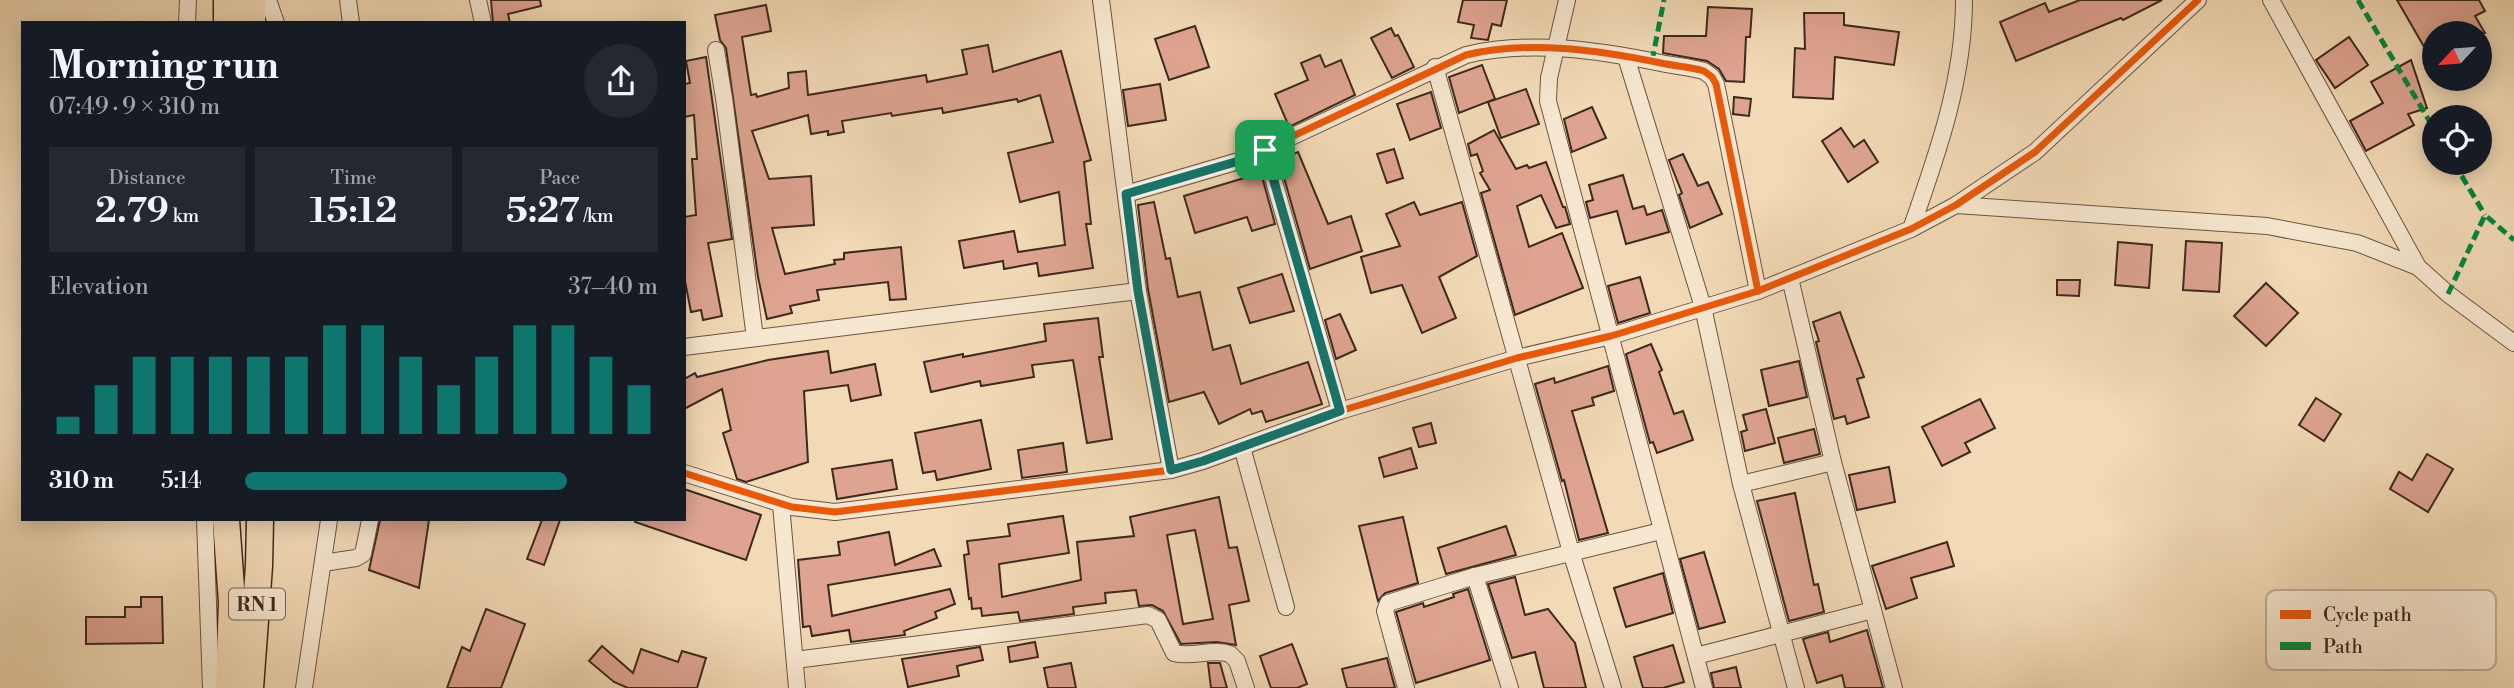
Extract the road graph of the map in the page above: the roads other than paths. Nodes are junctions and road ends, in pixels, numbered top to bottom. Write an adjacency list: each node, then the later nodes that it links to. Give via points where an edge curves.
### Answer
1 (188, 0): 12 (street)
2 (227, 0): 13 (highway)
3 (252, 0): 14 (highway)
4 (268, 0): 15 (street)
5 (348, 0): 16 (street)
6 (478, 0): 17 (street)
7 (1101, 0): 23 (street)
8 (1567, 0): 18 (street)
9 (1964, 0): 25 (street, via 1955,88)
10 (2198, 0): 24 (street, via 2035,152)
11 (2272, 0): 26 (street)
12 (187, 21)
13 (227, 21)
14 (252, 21)
15 (275, 21)
16 (351, 21)
17 (483, 21)
18 (1557, 48): 20 (street); 21 (street, via 1496,48); 31 (street, via 1548,101)
19 (716, 50): 32 (street)
20 (1626, 57): 29 (street, via 1712,76); 30 (street)
21 (1435, 67): 22 (street); 35 (street)
22 (1265, 150): 23 (street); 36 (street)
23 (1126, 194): 28 (street)
24 (1956, 205): 25 (street); 26 (street, via 2267,226 2357,243)
25 (1911, 229): 27 (street)
26 (2417, 267): 33 (street)
27 (1790, 278): 29 (street); 38 (street)
28 (1138, 291): 32 (street); 39 (street)
29 (1758, 291): 30 (street)
30 (1703, 307): 31 (street); 41 (street)
31 (1611, 337): 35 (street); 48 (street)
32 (754, 338): 34 (street)
33 (2514, 343)
34 (686, 347)
35 (1517, 358): 36 (street); 49 (street)
36 (1340, 411): 37 (street)
37 (1242, 447): 39 (street); 52 (street)
38 (1833, 462): 41 (street); 53 (street)
39 (1171, 470): 42 (street, via 835,512)
40 (686, 474): 42 (street)
41 (1741, 484): 54 (street)
42 (781, 504): 56 (street)
43 (205, 521): 57 (street)
44 (226, 521): 58 (highway, RN 1, via 232,602)
45 (260, 521): 59 (highway, RN 1)
46 (329, 521): 50 (street)
47 (370, 521): 50 (street, via 363,554)
48 (1661, 531): 49 (street); 55 (street)
49 (1571, 552): 51 (street); 65 (street)
50 (323, 564): 60 (street)
51 (1475, 576): 63 (street, via 1386,605); 64 (street)
52 (1286, 607)
53 (1873, 610): 54 (street); 68 (street)
54 (1783, 636): 55 (street); 67 (street)
55 (1696, 656): 66 (street)
56 (795, 660): 61 (street); 62 (street, via 1148,614 1158,620 1174,653 1230,653)
57 (211, 688)
58 (229, 688)
59 (250, 688)
60 (304, 688)
61 (797, 688)
62 (1246, 688)
63 (1406, 688)
64 (1510, 688)
65 (1613, 688)
66 (1704, 688)
67 (1796, 688)
68 (1894, 688)

